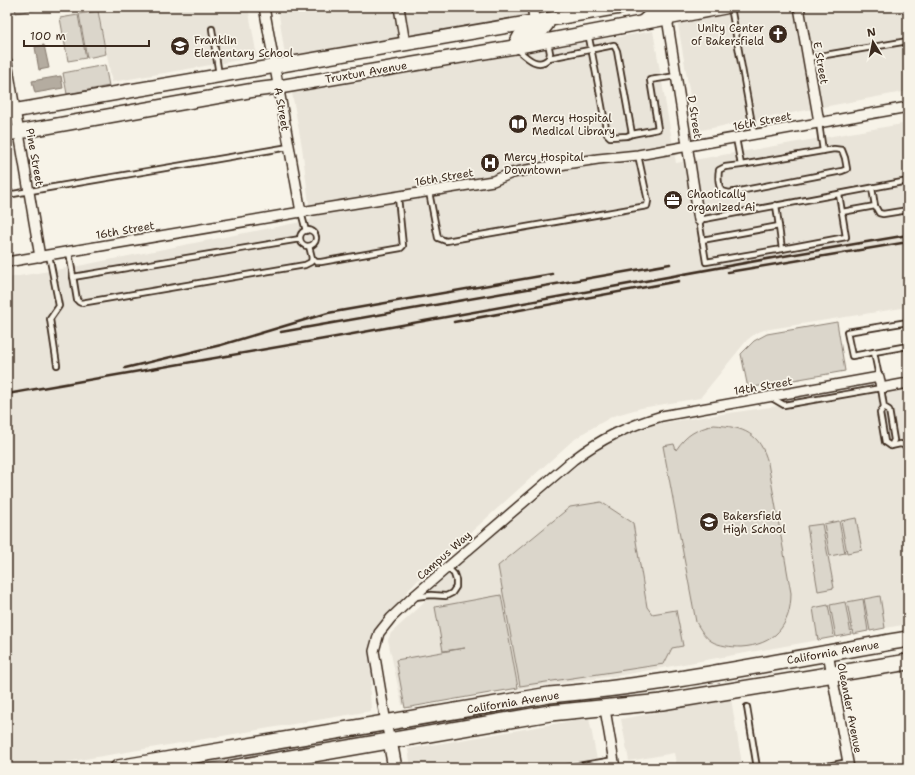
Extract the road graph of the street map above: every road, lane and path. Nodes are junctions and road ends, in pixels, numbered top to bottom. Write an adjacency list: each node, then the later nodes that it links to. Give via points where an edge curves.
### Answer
1 (264, 7): 21 (street, A Street)
2 (399, 7): 15 (street)
3 (532, 7): 10 (street)
4 (620, 7): 9 (main road, Truxtun Avenue)
5 (725, 7): 8 (main road, Truxtun Avenue)
6 (731, 7): 30 (lane)
7 (799, 7): 19 (street, E Street)
8 (667, 11): 12 (main road, Truxtun Avenue, via 644,22); 23 (street, D Street)
9 (550, 20): 10 (main road, Truxtun Avenue); 16 (main road, via 543,29 520,36)
10 (535, 22): 15 (main road, Truxtun Avenue)
11 (212, 30): 22 (lane)
12 (588, 33): 13 (main road, Truxtun Avenue); 17 (lane)
13 (548, 41): 16 (main road, Truxtun Avenue); 18 (lane)
14 (908, 41): 19 (lane)
15 (405, 44): 21 (main road, Truxtun Avenue)
16 (514, 47): 18 (lane, via 532,62 541,64); 24 (main road, Truxtun Avenue)
17 (592, 51): 18 (lane); 29 (lane, via 607,134 610,138); 29 (lane, via 616,46)
18 (549, 58)
19 (808, 58): 27 (street, E Street)
20 (7, 62): 26 (street, Pine Street)
21 (275, 66): 22 (main road, Truxtun Avenue); 24 (street, A Street)
22 (219, 75): 26 (main road, Truxtun Avenue)
23 (676, 76): 29 (lane, via 650,80 658,129); 33 (street, D Street)
24 (279, 87): 28 (main road, Truxtun Avenue); 32 (street, A Street)
25 (908, 107): 27 (street, 16th Street)
26 (11, 111): 28 (street, Pine Street)
27 (818, 122): 30 (street, 16th Street); 34 (lane)
28 (13, 133): 39 (street, Pine Street)
29 (632, 134)
30 (754, 135): 31 (street, 16th Street)
31 (736, 138): 33 (street, 16th Street); 36 (lane)
32 (289, 147): 39 (lane); 47 (street, A Street)
33 (687, 147): 35 (street, 16th Street); 49 (street, D Street)
34 (823, 151): 36 (lane); 36 (lane, via 842,150 847,168 729,192 723,191 719,170)
35 (638, 156): 40 (street, 16th Street, via 598,159 527,170 493,181); 40 (lane, via 648,201 647,206 640,208 446,241 438,238)
36 (741, 165)
37 (908, 181): 38 (lane)
38 (872, 188): 41 (lane); 45 (lane)
39 (29, 191): 42 (lane); 57 (street, Pine Street)
40 (429, 192): 43 (street, 16th Street)
41 (839, 194): 44 (lane); 48 (lane)
42 (7, 195)
43 (398, 197): 47 (street, 16th Street); 58 (lane, via 402,248 321,262 316,262)
44 (776, 205): 49 (lane); 50 (lane)
45 (875, 206): 46 (lane, via 879,213 883,214); 48 (lane)
46 (908, 210)
47 (301, 212): 51 (lane); 56 (street, 16th Street)
48 (842, 212): 55 (lane, via 846,237)
49 (699, 220): 53 (lane)
50 (779, 226): 53 (lane); 55 (lane)
51 (306, 231): 52 (lane, via 301,234); 54 (lane, via 313,232 316,237)
52 (300, 239): 54 (lane, via 304,245); 60 (lane)
53 (702, 240): 55 (lane, via 706,262)
54 (310, 246): 58 (lane)
55 (782, 249)
56 (69, 252): 57 (street, 16th Street); 60 (lane)
57 (45, 256): 59 (street, 16th Street); 64 (lane, via 59,306 50,319)
58 (312, 258): 60 (lane, via 311,262 305,265 81,303 78,302)
59 (7, 262)
60 (73, 277)
61 (908, 322): 63 (lane, via 847,332 852,356)
62 (908, 346): 63 (lane)
63 (874, 352): 65 (lane)
64 (57, 365)
65 (879, 377): 67 (street); 68 (street, 14th Street)
66 (908, 383): 67 (street)
67 (881, 388): 68 (lane, via 784,404); 69 (lane)
68 (771, 397): 70 (street, 14th Street, via 662,416)
69 (884, 407): 71 (lane, via 889,410 894,440); 71 (lane, via 880,413 885,442)
70 (615, 433): 73 (street, Campus Way, via 574,460)
71 (891, 446): 72 (lane)
72 (908, 446)
73 (448, 568): 74 (street, Campus Way); 74 (lane, via 456,580 456,587 452,593 446,596)
74 (413, 598): 81 (street, Campus Way, via 379,633 374,651)
75 (908, 639): 76 (main road, California Avenue)
76 (828, 653): 78 (street, Oleander Avenue); 81 (main road, California Avenue, via 660,682 549,695)
77 (908, 662): 78 (main road, California Avenue)
78 (832, 675): 80 (main road, California Avenue); 84 (street, Oleander Avenue)
79 (747, 707): 89 (lane)
80 (605, 709): 82 (main road, California Avenue, via 550,714); 83 (street)
81 (386, 723): 82 (street, Campus Way); 85 (main road, California Avenue)
82 (390, 741): 86 (main road, California Avenue); 87 (main road)
83 (614, 764): 88 (lane)
84 (849, 765): 90 (lane)
85 (124, 768)
86 (233, 768)
87 (395, 768)
88 (566, 768)
89 (757, 768)
90 (817, 768)

